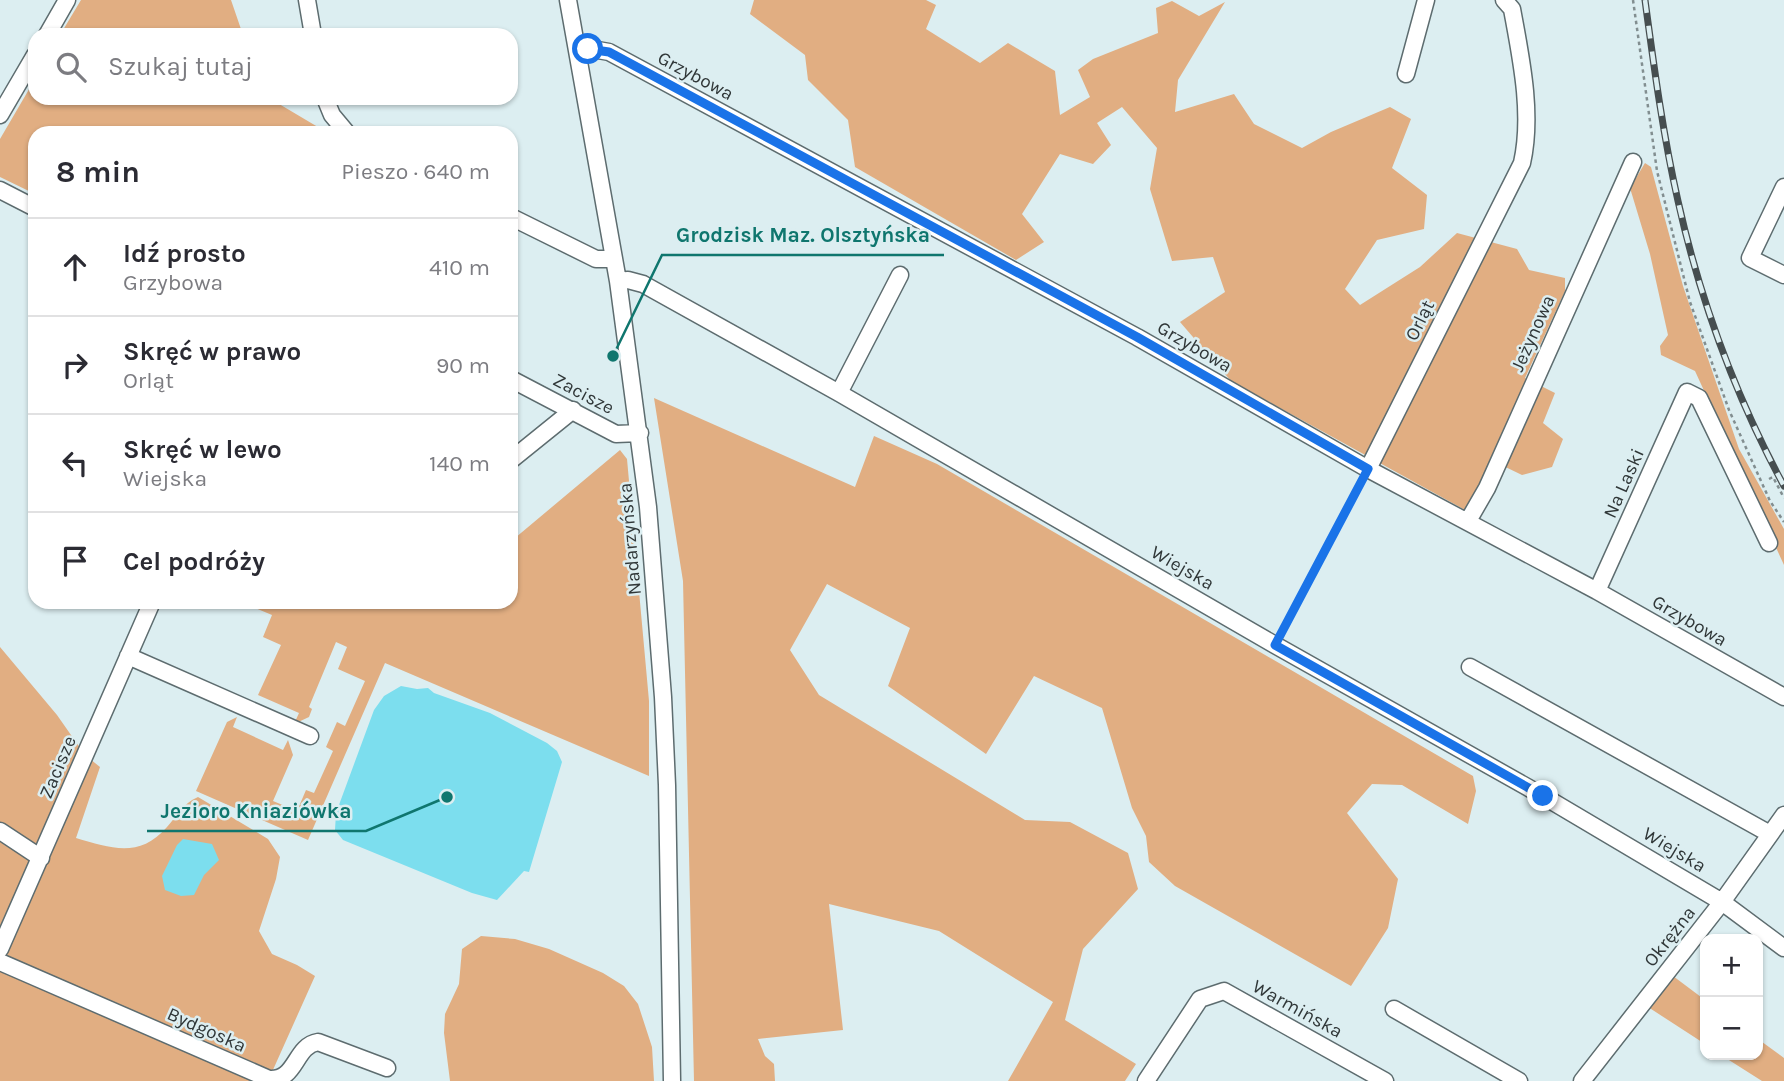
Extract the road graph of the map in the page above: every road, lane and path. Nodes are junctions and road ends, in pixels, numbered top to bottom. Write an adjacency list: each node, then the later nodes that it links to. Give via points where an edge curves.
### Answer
1 (67, 0): 7 (street)
2 (307, 0): 8 (street)
3 (568, 0): 9 (street, Nadarzyńska)
4 (1426, 0): 11 (street)
5 (1504, 0): 29 (street, Orląt, via 1512,9 1526,111 1522,163)
6 (1633, 0): 33 (path, via 1657,171 1690,302 1729,410)
7 (51, 28)
8 (312, 28)
9 (577, 50): 20 (street, Nadarzyńska); 29 (street, Grzybowa, via 609,52 1137,337)
10 (28, 67): 13 (street)
11 (1406, 74)
12 (328, 105): 14 (street)
13 (0, 114)
14 (341, 126)
15 (1633, 162): 32 (street, Jeżynowa)
16 (1784, 187): 22 (street, via 1750,258)
17 (0, 190): 18 (street)
18 (28, 204)
19 (518, 220): 20 (street, via 596,259)
20 (614, 259): 23 (street, Nadarzyńska)
21 (900, 275): 25 (street)
22 (1784, 275)
23 (618, 281): 25 (street, Wiejska, via 643,284); 27 (street, Nadarzyńska)
24 (518, 382): 26 (street, Zacisze)
25 (839, 393): 37 (street, Wiejska)
26 (573, 410): 27 (street, Zacisze, via 616,434); 28 (street)
27 (639, 433): 52 (street, Nadarzyńska, via 666,746)
28 (518, 454)
29 (1368, 469): 32 (street, Grzybowa); 37 (path)
30 (1769, 479): 31 (path, via 1773,477)
31 (1784, 498)
32 (1468, 521): 35 (street, Grzybowa)
33 (1784, 522)
34 (1769, 543): 35 (street, Na Laski, via 1699,398 1687,391)
35 (1597, 592): 40 (street, Grzybowa)
36 (149, 609): 38 (street, Zacisze)
37 (1275, 645): 46 (street, Wiejska)
38 (128, 656): 41 (street); 45 (street, Zacisze)
39 (1470, 667): 44 (street)
40 (1784, 697)
41 (310, 736)
42 (1784, 814): 44 (street, Okrężna)
43 (0, 831): 45 (street)
44 (1770, 834): 46 (street, Okrężna)
45 (41, 858): 48 (street, Zacisze)
46 (1723, 902): 47 (street, Wiejska); 56 (street, Okrężna)
47 (1784, 948)
48 (0, 949)
49 (0, 961): 51 (street, Bydgoska, via 269,1079 289,1073 306,1046 318,1042)
50 (1394, 1009): 55 (street)
51 (387, 1068)
52 (672, 1081)
53 (1146, 1081): 54 (street, Warmińska, via 1200,999 1224,991)
54 (1385, 1081)
55 (1519, 1081)
56 (1582, 1081)

